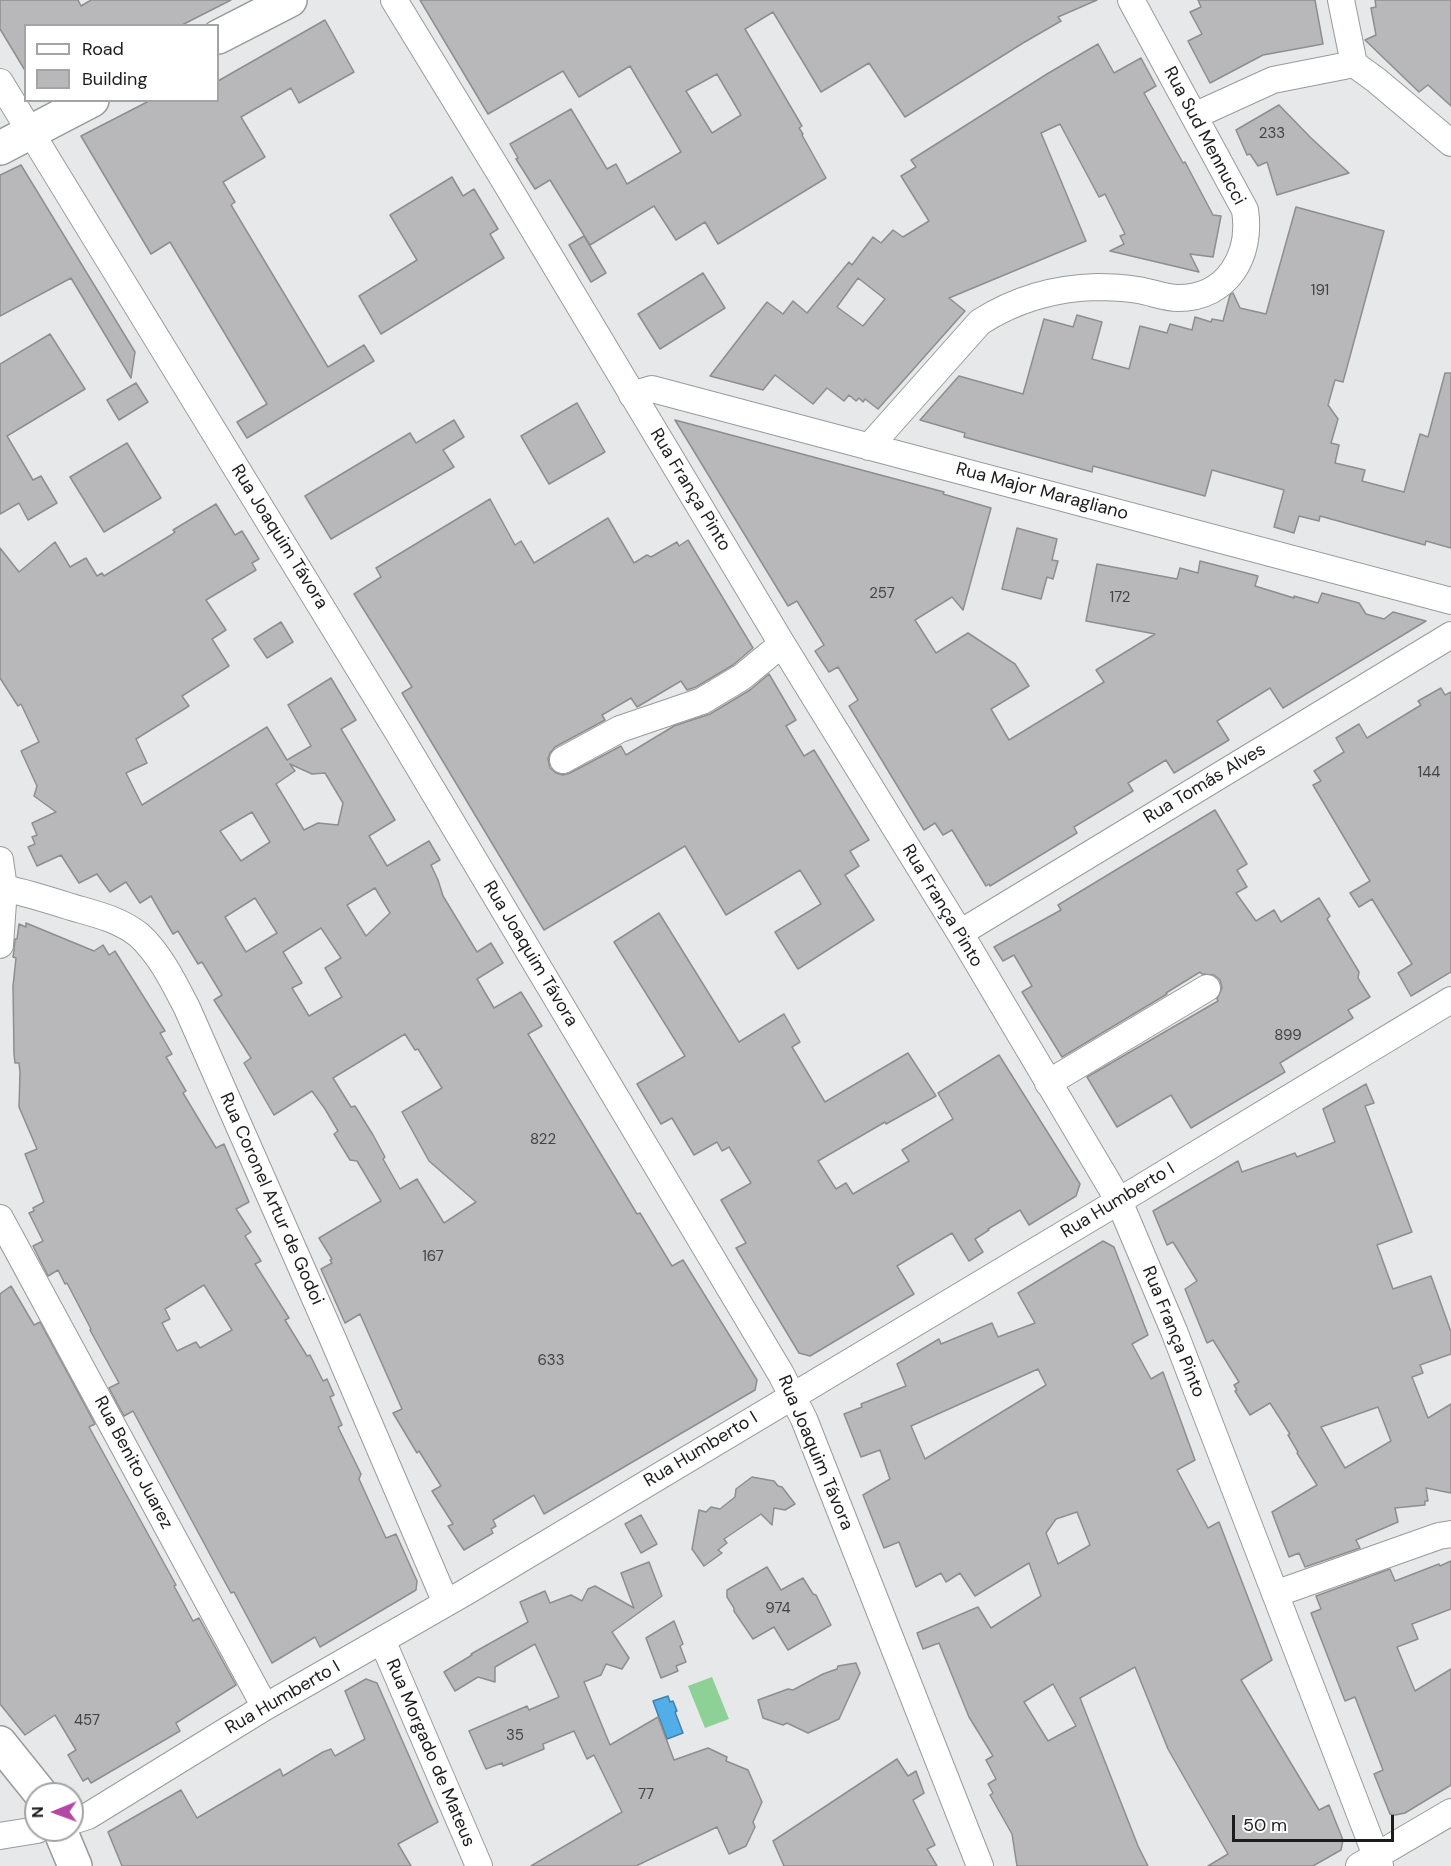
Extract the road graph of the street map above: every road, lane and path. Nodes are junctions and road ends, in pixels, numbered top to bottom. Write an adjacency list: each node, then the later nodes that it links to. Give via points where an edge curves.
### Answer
1 (290, 0): 5 (street)
2 (394, 0): 13 (street, Rua França Pinto)
3 (1131, 0): 9 (street, Rua Sud Mennucci)
4 (1341, 0): 6 (street)
5 (219, 36)
6 (1354, 64): 9 (street, via 1273,80); 11 (street)
7 (0, 81): 10 (street, Rua Joaquim Távora)
8 (88, 102): 10 (street)
9 (1194, 116): 14 (street, Rua Sud Mennucci, via 1245,210 1247,227 1242,254 1232,274 1199,296 1177,298 1099,287 1066,289 1003,307 980,322)
10 (31, 131): 12 (street); 28 (street, Rua Joaquim Távora, via 399,734)
11 (1451, 143)
12 (0, 148)
13 (632, 395): 14 (street, Rua Major Maragliano, via 652,389); 17 (street, Rua França Pinto)
14 (869, 447): 15 (street, Rua Major Maragliano)
15 (1451, 601)
16 (1451, 635): 21 (street, Rua Tomás Alves)
17 (782, 644): 18 (street, via 702,701 620,729); 21 (street, Rua França Pinto)
18 (563, 760)
19 (0, 860): 20 (street)
20 (4, 888): 22 (street); 31 (street, Rua Coronel Artur de Godoi, via 123,924 140,936 174,984)
21 (960, 933): 25 (street, Rua França Pinto)
22 (0, 945)
23 (1207, 988): 25 (street)
24 (1451, 999): 26 (street, Rua Humberto I)
25 (1048, 1083): 26 (street, Rua França Pinto)
26 (1119, 1201): 28 (street, Rua Humberto I); 30 (street, Rua França Pinto, via 1174,1331)
27 (0, 1218): 33 (street, Rua Benito Juarez)
28 (793, 1396): 31 (street, Rua Humberto I); 44 (street, Rua Joaquim Távora)
29 (1451, 1534): 30 (street)
30 (1275, 1594): 41 (street, Rua França Pinto)
31 (446, 1603): 32 (street, Rua Humberto I)
32 (382, 1640): 33 (street, Rua Humberto I); 43 (street, Rua Morgado de Mateus)
33 (265, 1707): 37 (street, Rua Humberto I)
34 (0, 1743): 35 (street)
35 (31, 1782)
36 (1451, 1812): 41 (street)
37 (84, 1817)
38 (24, 1832): 39 (street)
39 (0, 1836)
40 (65, 1842): 42 (street)
41 (1372, 1863)
42 (75, 1866)
43 (479, 1866)
44 (980, 1866)

